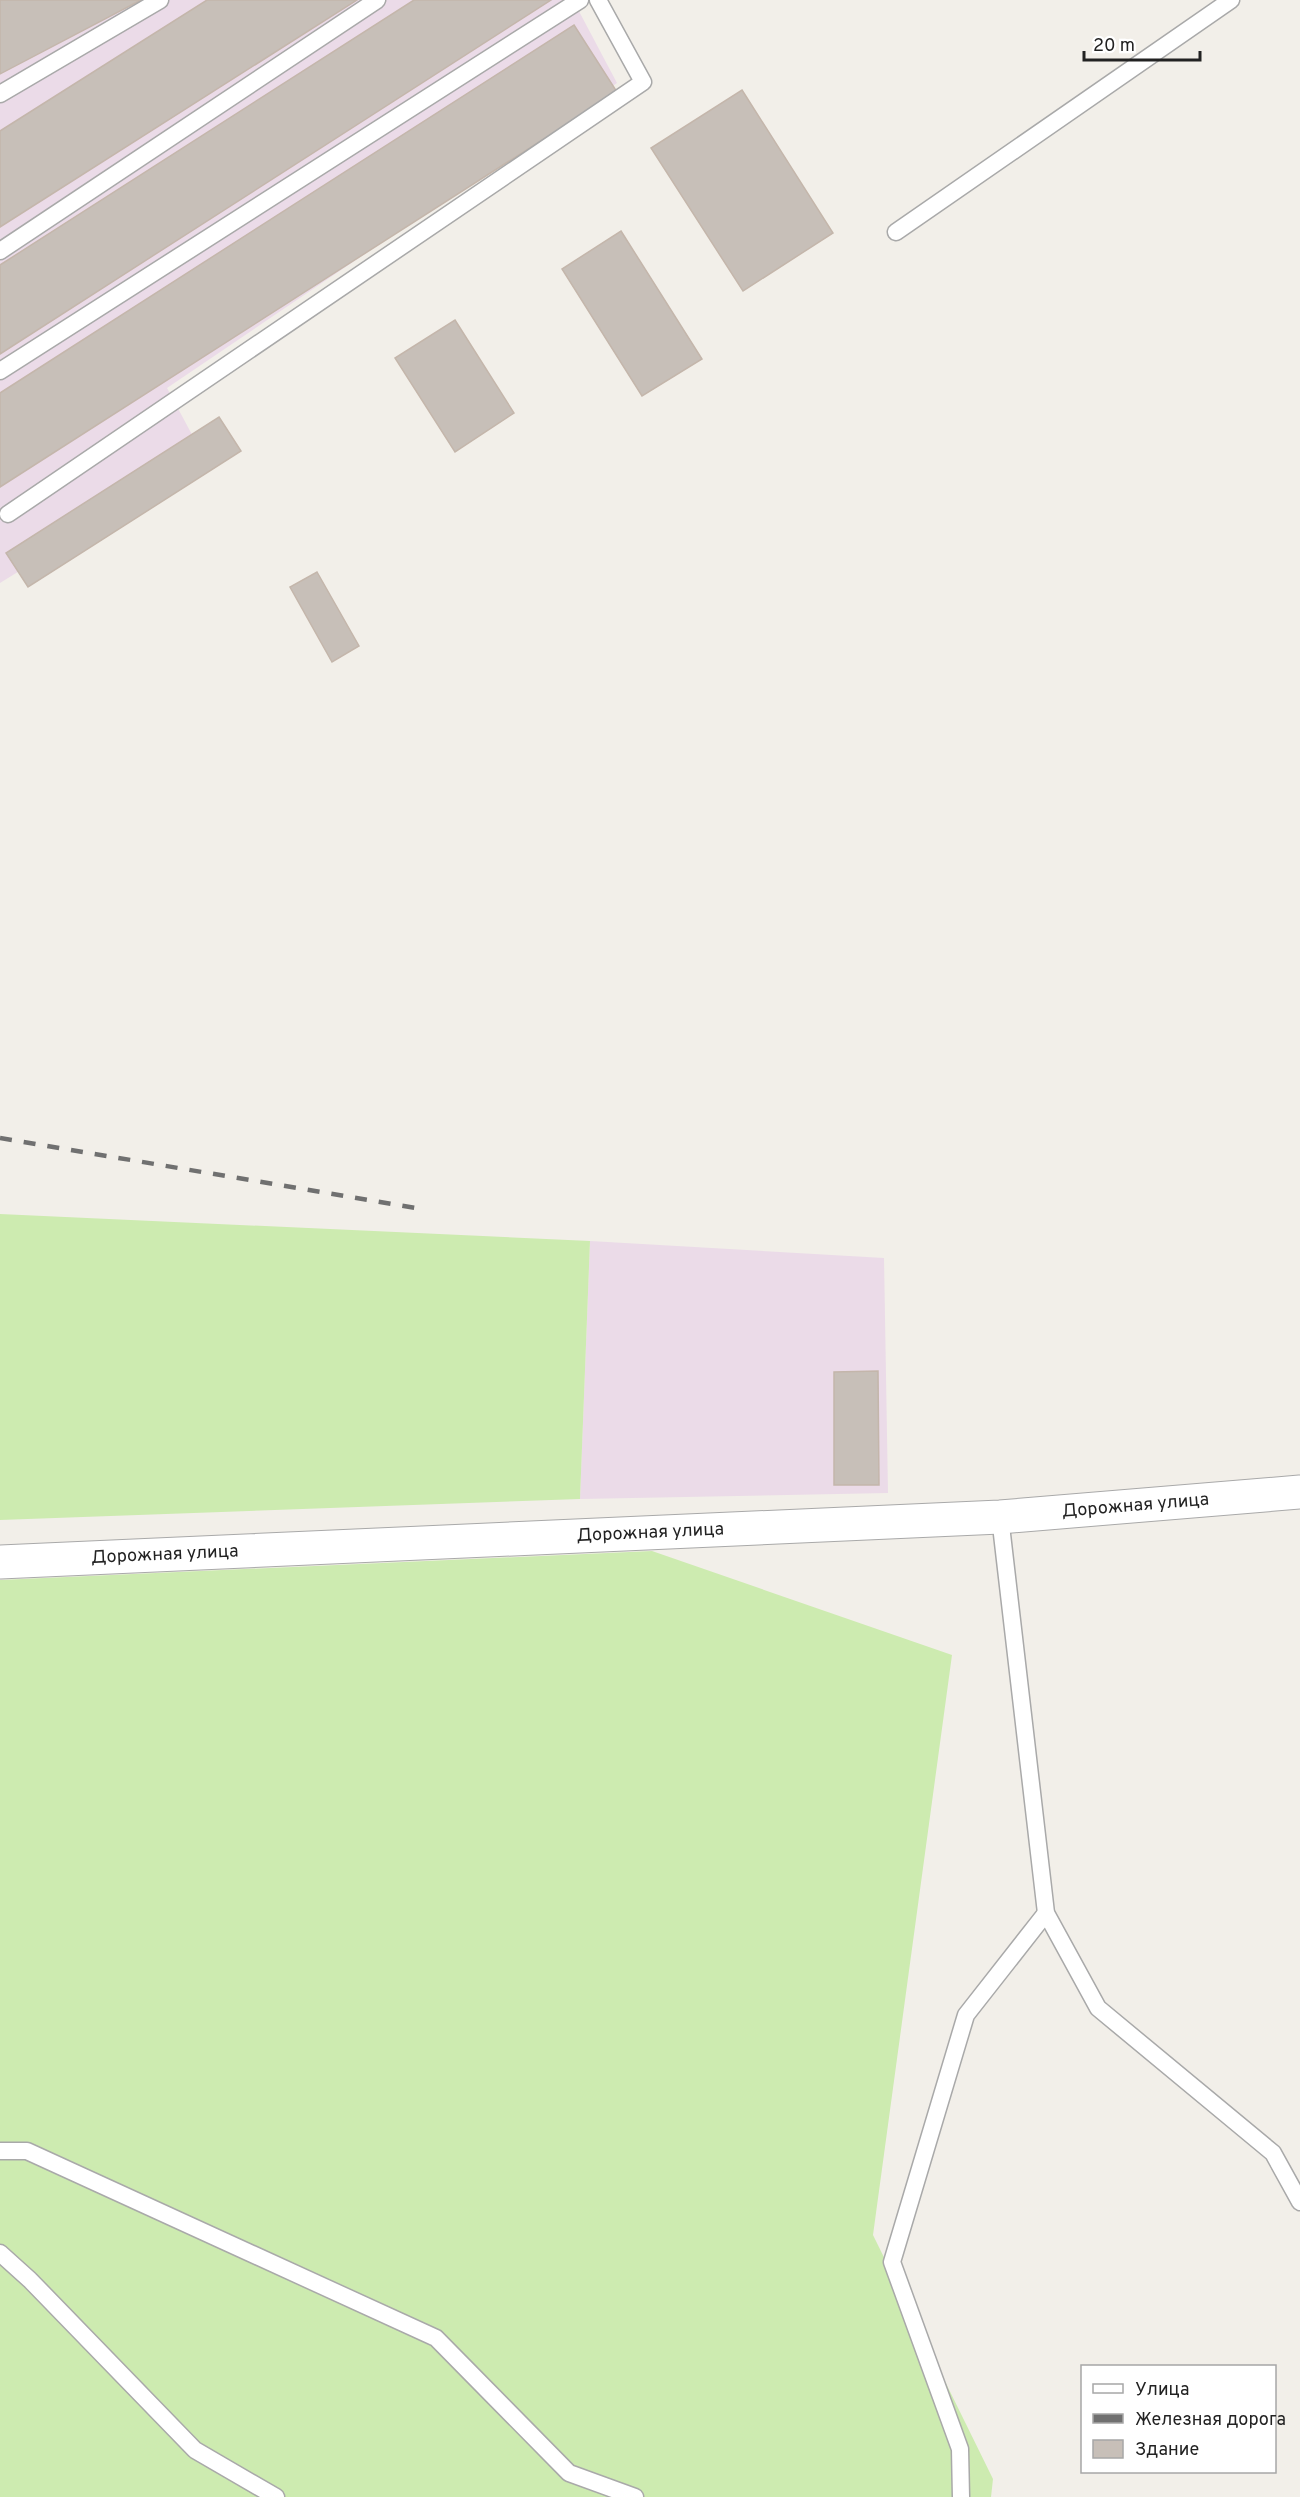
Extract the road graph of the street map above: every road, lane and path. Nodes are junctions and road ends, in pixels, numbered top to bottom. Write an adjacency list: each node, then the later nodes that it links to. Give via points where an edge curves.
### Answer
1 (160, 0): 6 (lane)
2 (377, 0): 8 (lane)
3 (580, 0): 9 (lane)
4 (598, 0): 10 (lane, via 643,82)
5 (1231, 0): 7 (lane)
6 (0, 94)
7 (896, 232)
8 (0, 251)
9 (0, 371)
10 (8, 514)
11 (1300, 1492): 12 (street, Дорожная улица)
12 (1000, 1517): 13 (street, Дорожная улица); 14 (lane)
13 (0, 1562)
14 (1046, 1913): 16 (lane, via 1098,2008 1273,2153); 20 (lane, via 966,2015 892,2262 960,2449)
15 (0, 2151): 19 (lane, via 27,2151 436,2338 569,2473)
16 (1300, 2202)
17 (0, 2253): 18 (lane, via 195,2450)
18 (276, 2497)
19 (634, 2497)
20 (961, 2497)

